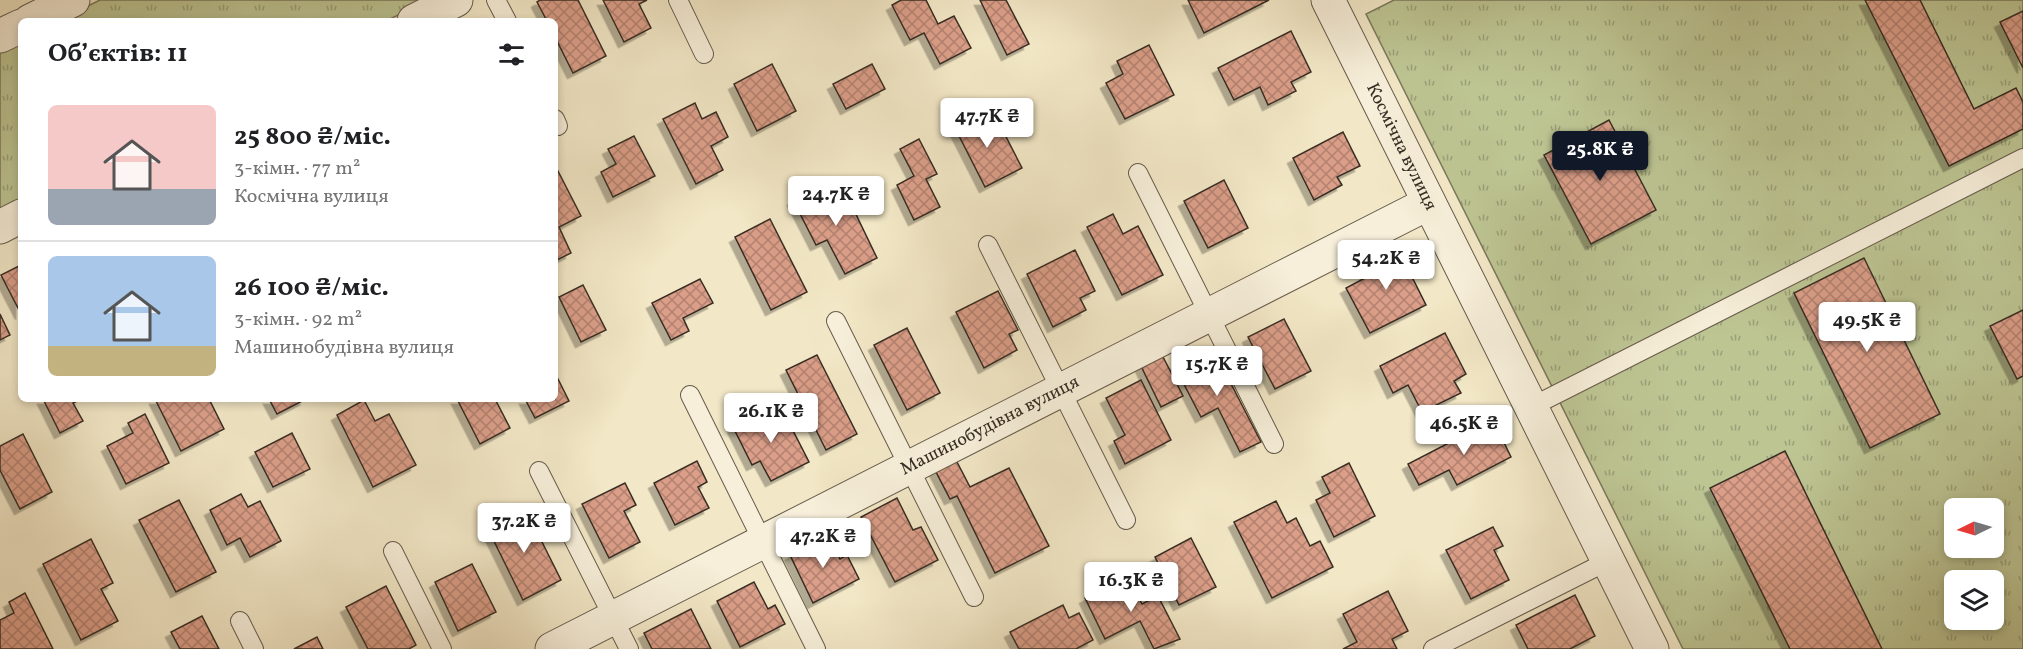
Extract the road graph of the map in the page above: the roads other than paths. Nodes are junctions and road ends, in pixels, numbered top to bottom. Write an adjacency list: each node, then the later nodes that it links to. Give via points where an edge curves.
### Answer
1 (73, 0): 6 (street)
2 (456, 0): 7 (street)
3 (496, 0): 8 (lane)
4 (678, 0): 11 (lane)
5 (1328, 0): 14 (street, Космічна вулиця)
6 (36, 18)
7 (420, 18)
8 (505, 18)
9 (18, 27): 10 (street)
10 (0, 36)
11 (704, 54)
12 (2023, 158): 22 (lane)
13 (1138, 173): 18 (lane)
14 (1429, 203): 18 (street, Машинобудівна вулиця); 22 (street, Космічна вулиця)
15 (18, 218): 16 (street)
16 (0, 227)
17 (988, 245): 20 (lane)
18 (1209, 314): 20 (street, Машинобудівна вулиця); 23 (lane)
19 (836, 321): 24 (lane)
20 (1061, 390): 24 (street, Машинобудівна вулиця); 26 (lane)
21 (690, 395): 27 (lane)
22 (1531, 407): 29 (street, Космічна вулиця)
23 (1274, 444)
24 (909, 467): 27 (street, Машинобудівна вулиця); 30 (lane)
25 (539, 471): 31 (lane)
26 (1126, 520)
27 (763, 542): 31 (street, Машинобудівна вулиця); 37 (lane)
28 (393, 551): 34 (lane)
29 (1608, 561): 38 (lane); 39 (street, Космічна вулиця)
30 (974, 597)
31 (613, 618): 35 (street, Машинобудівна вулиця); 36 (lane)
32 (240, 621): 33 (lane)
33 (254, 649)
34 (442, 649)
35 (552, 649)
36 (629, 649)
37 (816, 649)
38 (1433, 649)
39 (1652, 649)

